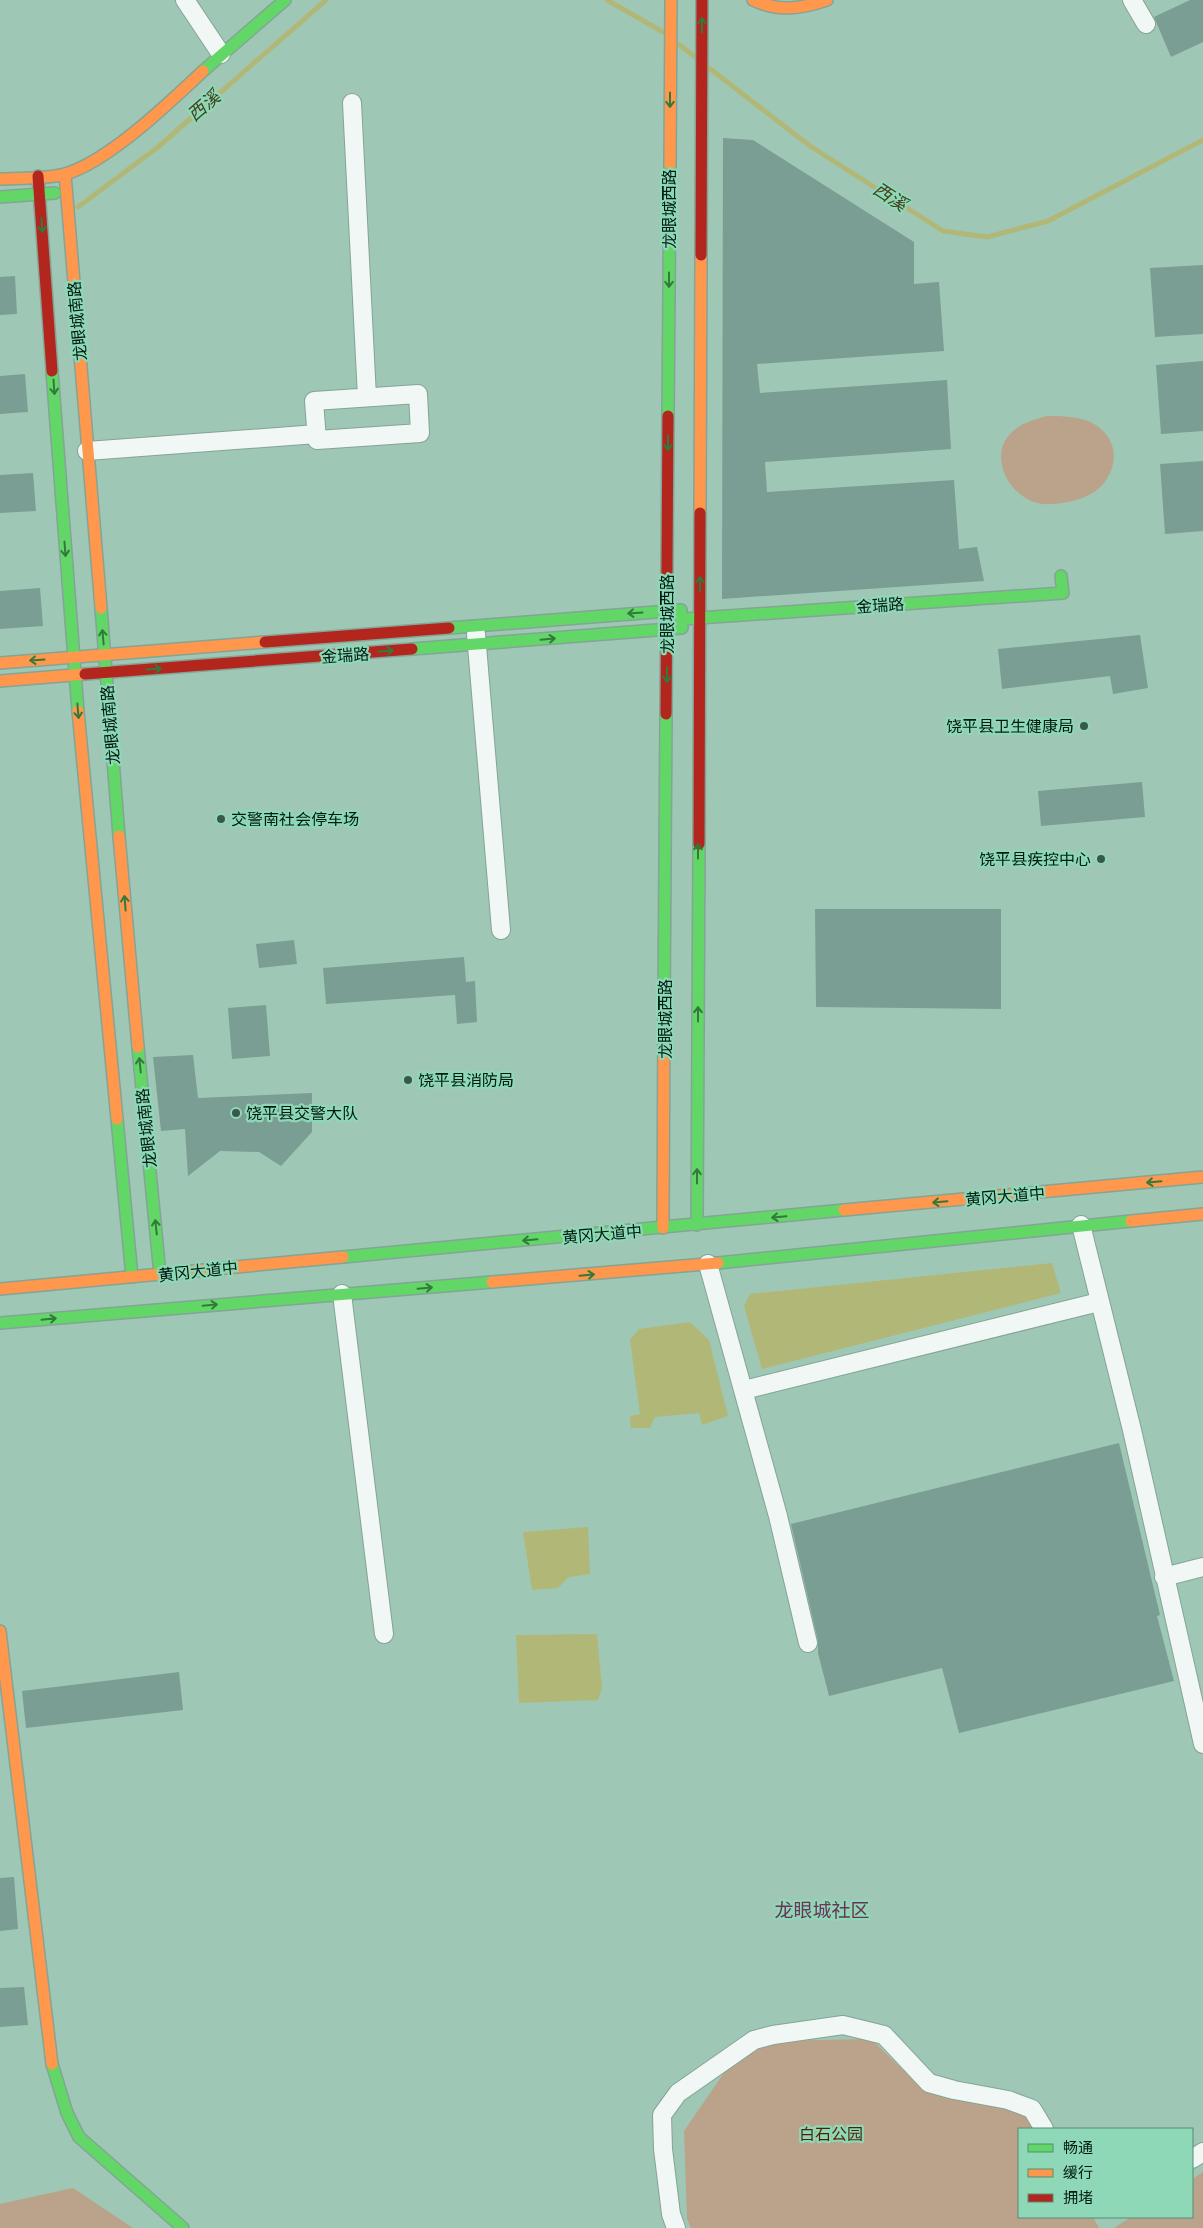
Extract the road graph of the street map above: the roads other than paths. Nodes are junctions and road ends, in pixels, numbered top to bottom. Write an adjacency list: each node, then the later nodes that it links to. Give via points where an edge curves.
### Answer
1 (185, 0): 9 (street)
2 (285, 0): 9 (main road)
3 (671, 0): 33 (main road, 龙眼城西路, one-way to 33)
4 (702, 0): 34 (main road, 龙眼城西路, one-way to 4)
5 (753, 0): 6 (main road, via 787,10 803,9)
6 (827, 0)
7 (1132, 0): 8 (street)
8 (1146, 24)
9 (220, 54): 11 (main road, via 172,100 103,156)
10 (352, 103): 16 (street)
11 (65, 174): 12 (main road); 14 (main road, 龙眼城南路)
12 (38, 176): 13 (main road); 24 (main road, 龙眼城南路, one-way to 24)
13 (0, 180)
14 (66, 192): 15 (main road); 18 (main road, 龙眼城南路)
15 (0, 198)
16 (367, 397): 17 (street, via 314,401); 17 (street, via 418,394 420,433 317,440)
17 (316, 434): 18 (street)
18 (87, 450): 23 (main road, 龙眼城南路, one-way to 18)
19 (1061, 576): 20 (main road, 金瑞路, via 1063,592)
20 (681, 619): 21 (main road, 金瑞路, one-way to 21, via 680,610); 22 (main road, 金瑞路, one-way to 20, via 682,628)
21 (475, 626): 22 (street); 23 (main road, 金瑞路)
22 (477, 644): 26 (main road, 金瑞路, one-way to 22); 29 (street)
23 (104, 656): 24 (main road, 金瑞路); 26 (main road, 龙眼城南路)
24 (73, 658): 25 (main road, 金瑞路, one-way to 25); 27 (main road, 龙眼城南路)
25 (0, 663)
26 (106, 673): 27 (main road, 金瑞路); 36 (main road, 龙眼城南路, one-way to 26)
27 (75, 675): 28 (main road, 金瑞路); 37 (main road, 龙眼城南路, one-way to 37)
28 (0, 681)
29 (501, 930)
30 (1203, 1177): 34 (main road, 黄冈大道中, one-way to 34, via 1079,1194)
31 (1203, 1214): 32 (main road, 黄冈大道中)
32 (1081, 1221): 35 (main road, 黄冈大道中); 40 (street)
33 (663, 1228): 34 (main road, 黄冈大道中); 36 (main road, 黄冈大道中, one-way to 36, via 386,1258)
34 (697, 1230)
35 (702, 1261): 39 (main road, 黄冈大道中, one-way to 35, via 389,1286); 42 (street)
36 (160, 1275): 37 (main road, 黄冈大道中)
37 (132, 1278): 38 (main road, 黄冈大道中)
38 (0, 1288)
39 (342, 1294): 41 (main road, 黄冈大道中, one-way to 39); 46 (street)
40 (1099, 1302): 42 (street); 44 (street, via 1132,1430)
41 (0, 1324)
42 (744, 1390): 47 (street)
43 (1203, 1567): 44 (street)
44 (1164, 1577): 48 (street)
45 (0, 1631): 50 (main road, via 53,2071 67,2113 80,2136)
46 (384, 1634)
47 (808, 1643)
48 (1203, 1744)
49 (1043, 2128): 51 (street, via 1032,2109 1008,2100 929,2083 884,2035 843,2025 754,2040 678,2093 662,2115 671,2214)
50 (183, 2228)
51 (676, 2228)

